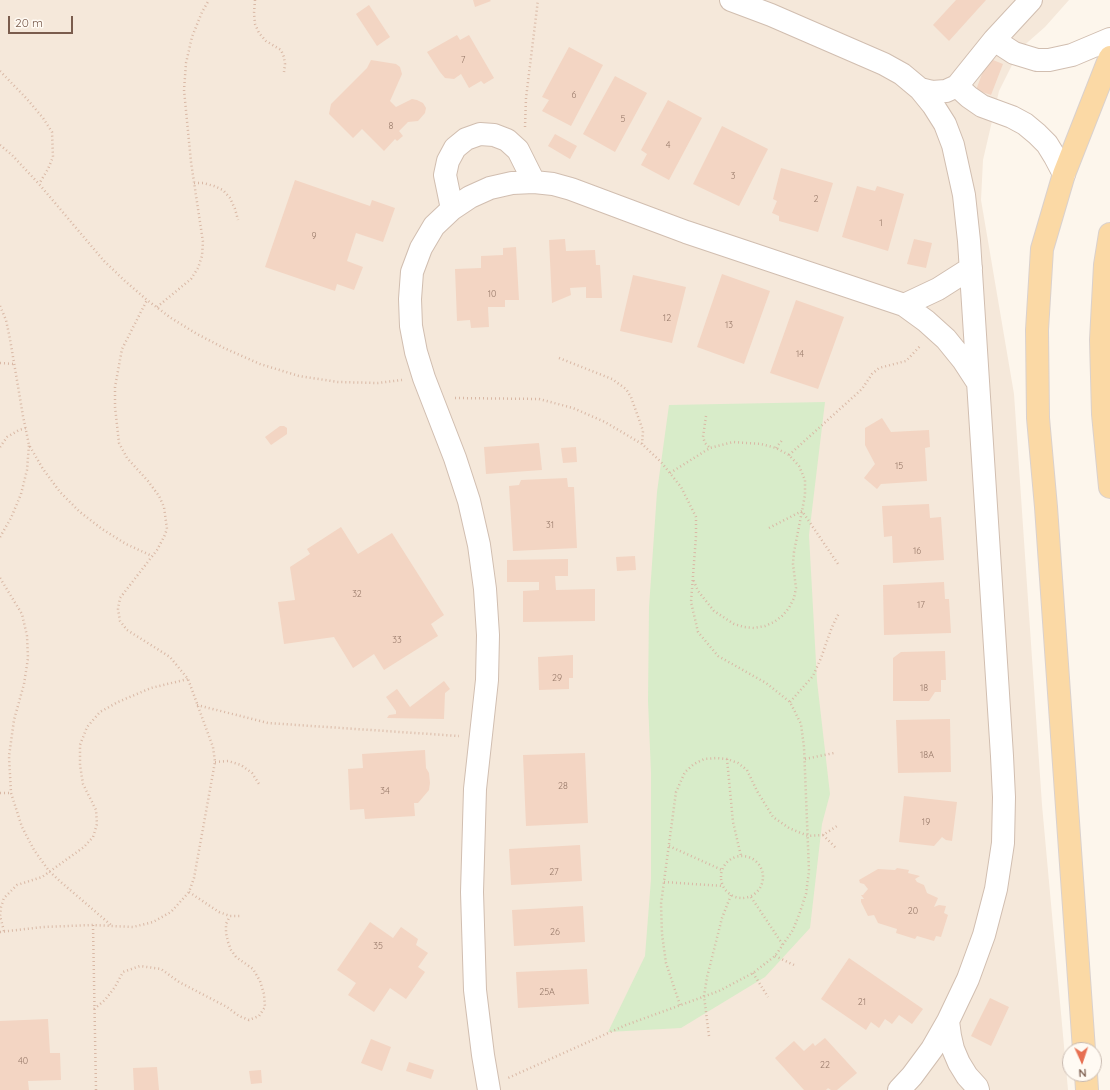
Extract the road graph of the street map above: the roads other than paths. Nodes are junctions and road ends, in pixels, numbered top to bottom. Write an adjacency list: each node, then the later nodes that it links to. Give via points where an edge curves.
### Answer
1 (731, 0): 7 (street, via 884,64 902,74)
2 (1031, 0): 4 (street)
3 (1110, 39): 4 (street, via 1072,55 1049,60 1025,58)
4 (994, 40): 6 (street)
5 (1110, 57): 8 (main road)
6 (958, 86): 7 (street, via 946,91 932,92); 8 (street, via 982,106 1025,124 1047,144)
7 (920, 89): 12 (street, via 945,124 953,145 964,195)
8 (1064, 174): 17 (main road, via 1042,249 1037,330 1038,418)
9 (534, 182): 10 (street, via 490,188); 10 (street, via 518,150 507,140 494,135 480,134 466,139 455,148 448,161 445,175); 13 (street, via 571,189 686,232)
10 (452, 209): 18 (street, via 434,226 421,248 412,272 411,326 424,378 469,501 479,544 484,582 488,650 475,796 472,892 475,990)
11 (1110, 234): 15 (main road, via 1105,265 1101,340 1103,414)
12 (971, 268): 13 (street); 14 (street)
13 (904, 305): 14 (street, via 946,339)
14 (978, 382): 16 (street, via 1003,770 1003,843 996,889 984,935 968,979)
15 (1110, 487)
16 (948, 1021): 19 (street, via 932,1049); 20 (street, via 953,1049 959,1063)
17 (1083, 1042)
18 (489, 1088)
19 (899, 1090)
20 (978, 1090)

